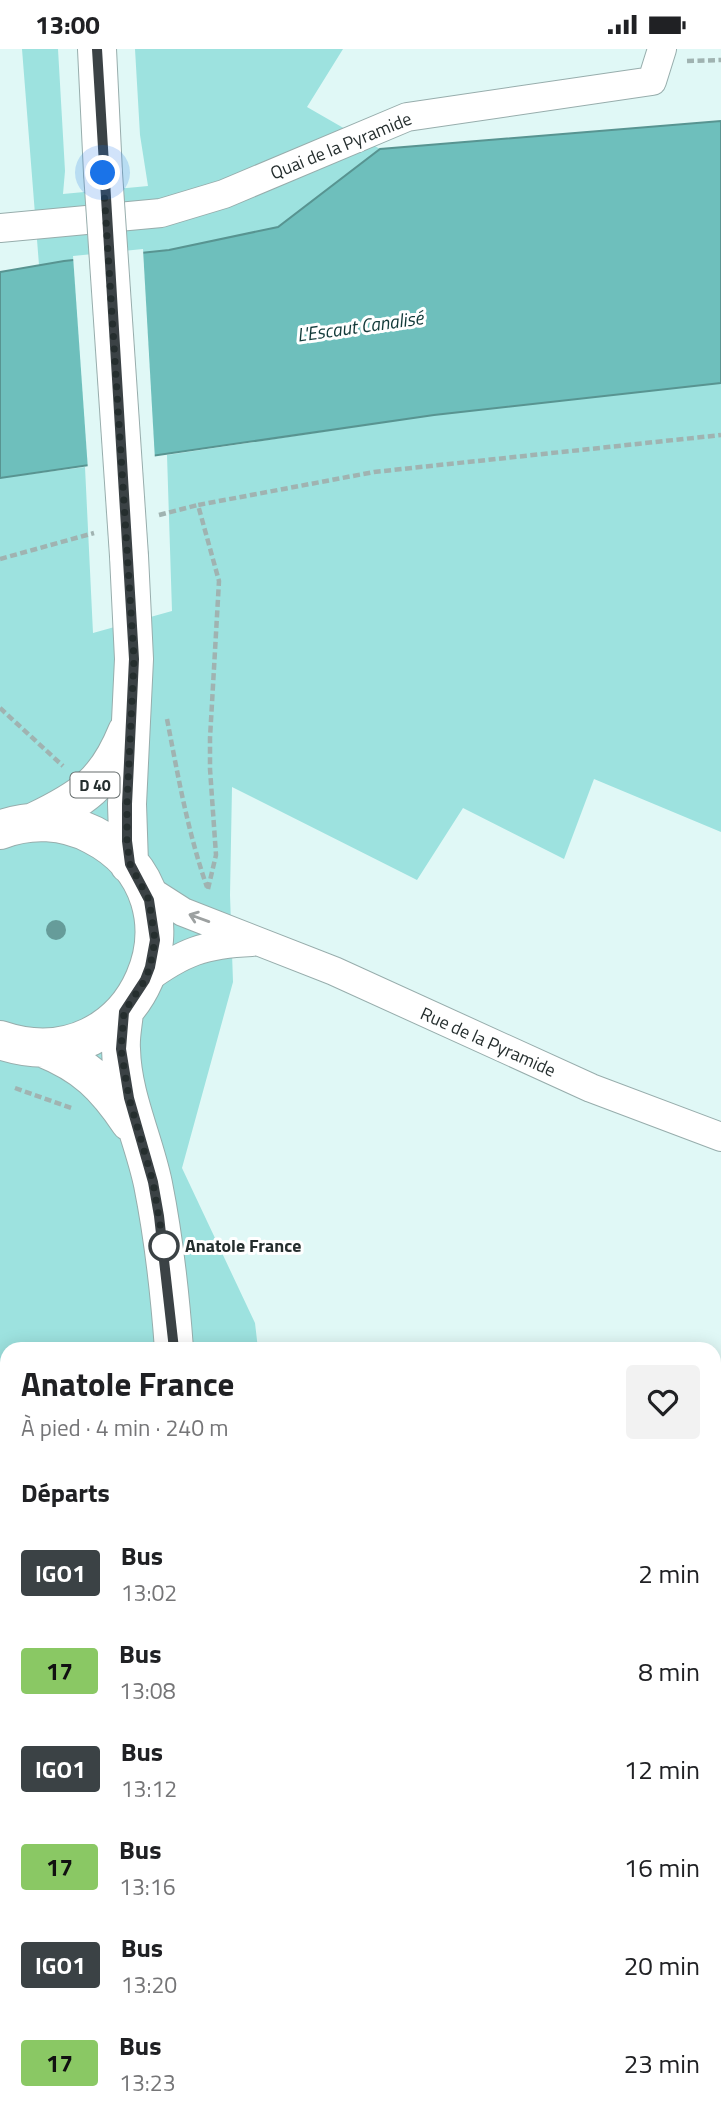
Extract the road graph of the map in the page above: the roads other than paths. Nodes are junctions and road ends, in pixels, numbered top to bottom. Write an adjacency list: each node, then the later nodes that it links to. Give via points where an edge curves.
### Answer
1 (97, 49): 4 (main road, D 40, bridge, via 134,659)
2 (662, 49): 3 (street, Quai de la Pyramide, via 652,81 407,117 224,194 161,213)
3 (0, 227)
4 (130, 724): 5 (main road, D 40, via 121,747 92,788 71,805); 6 (main road, D 40, via 126,823)
5 (17, 826): 6 (main road, via 61,824 87,832 110,846)
6 (137, 876): 7 (street, Rue de la Pyramide, one-way to 6, via 172,907); 8 (main road, via 152,913 155,940)
7 (258, 942): 8 (street, Rue de la Pyramide, via 198,949); 13 (street, Rue de la Pyramide, via 334,971 590,1088)
8 (145, 980): 9 (main road)
9 (124, 1012): 11 (main road, via 87,1038); 12 (main road, via 122,1063)
10 (0, 1040): 11 (main road)
11 (43, 1048): 12 (main road, via 72,1061 98,1081)
12 (140, 1136): 14 (main road, via 159,1216)
13 (721, 1137)
14 (173, 1342)
15 (0, 1806): 16 (street)
16 (0, 1837)

